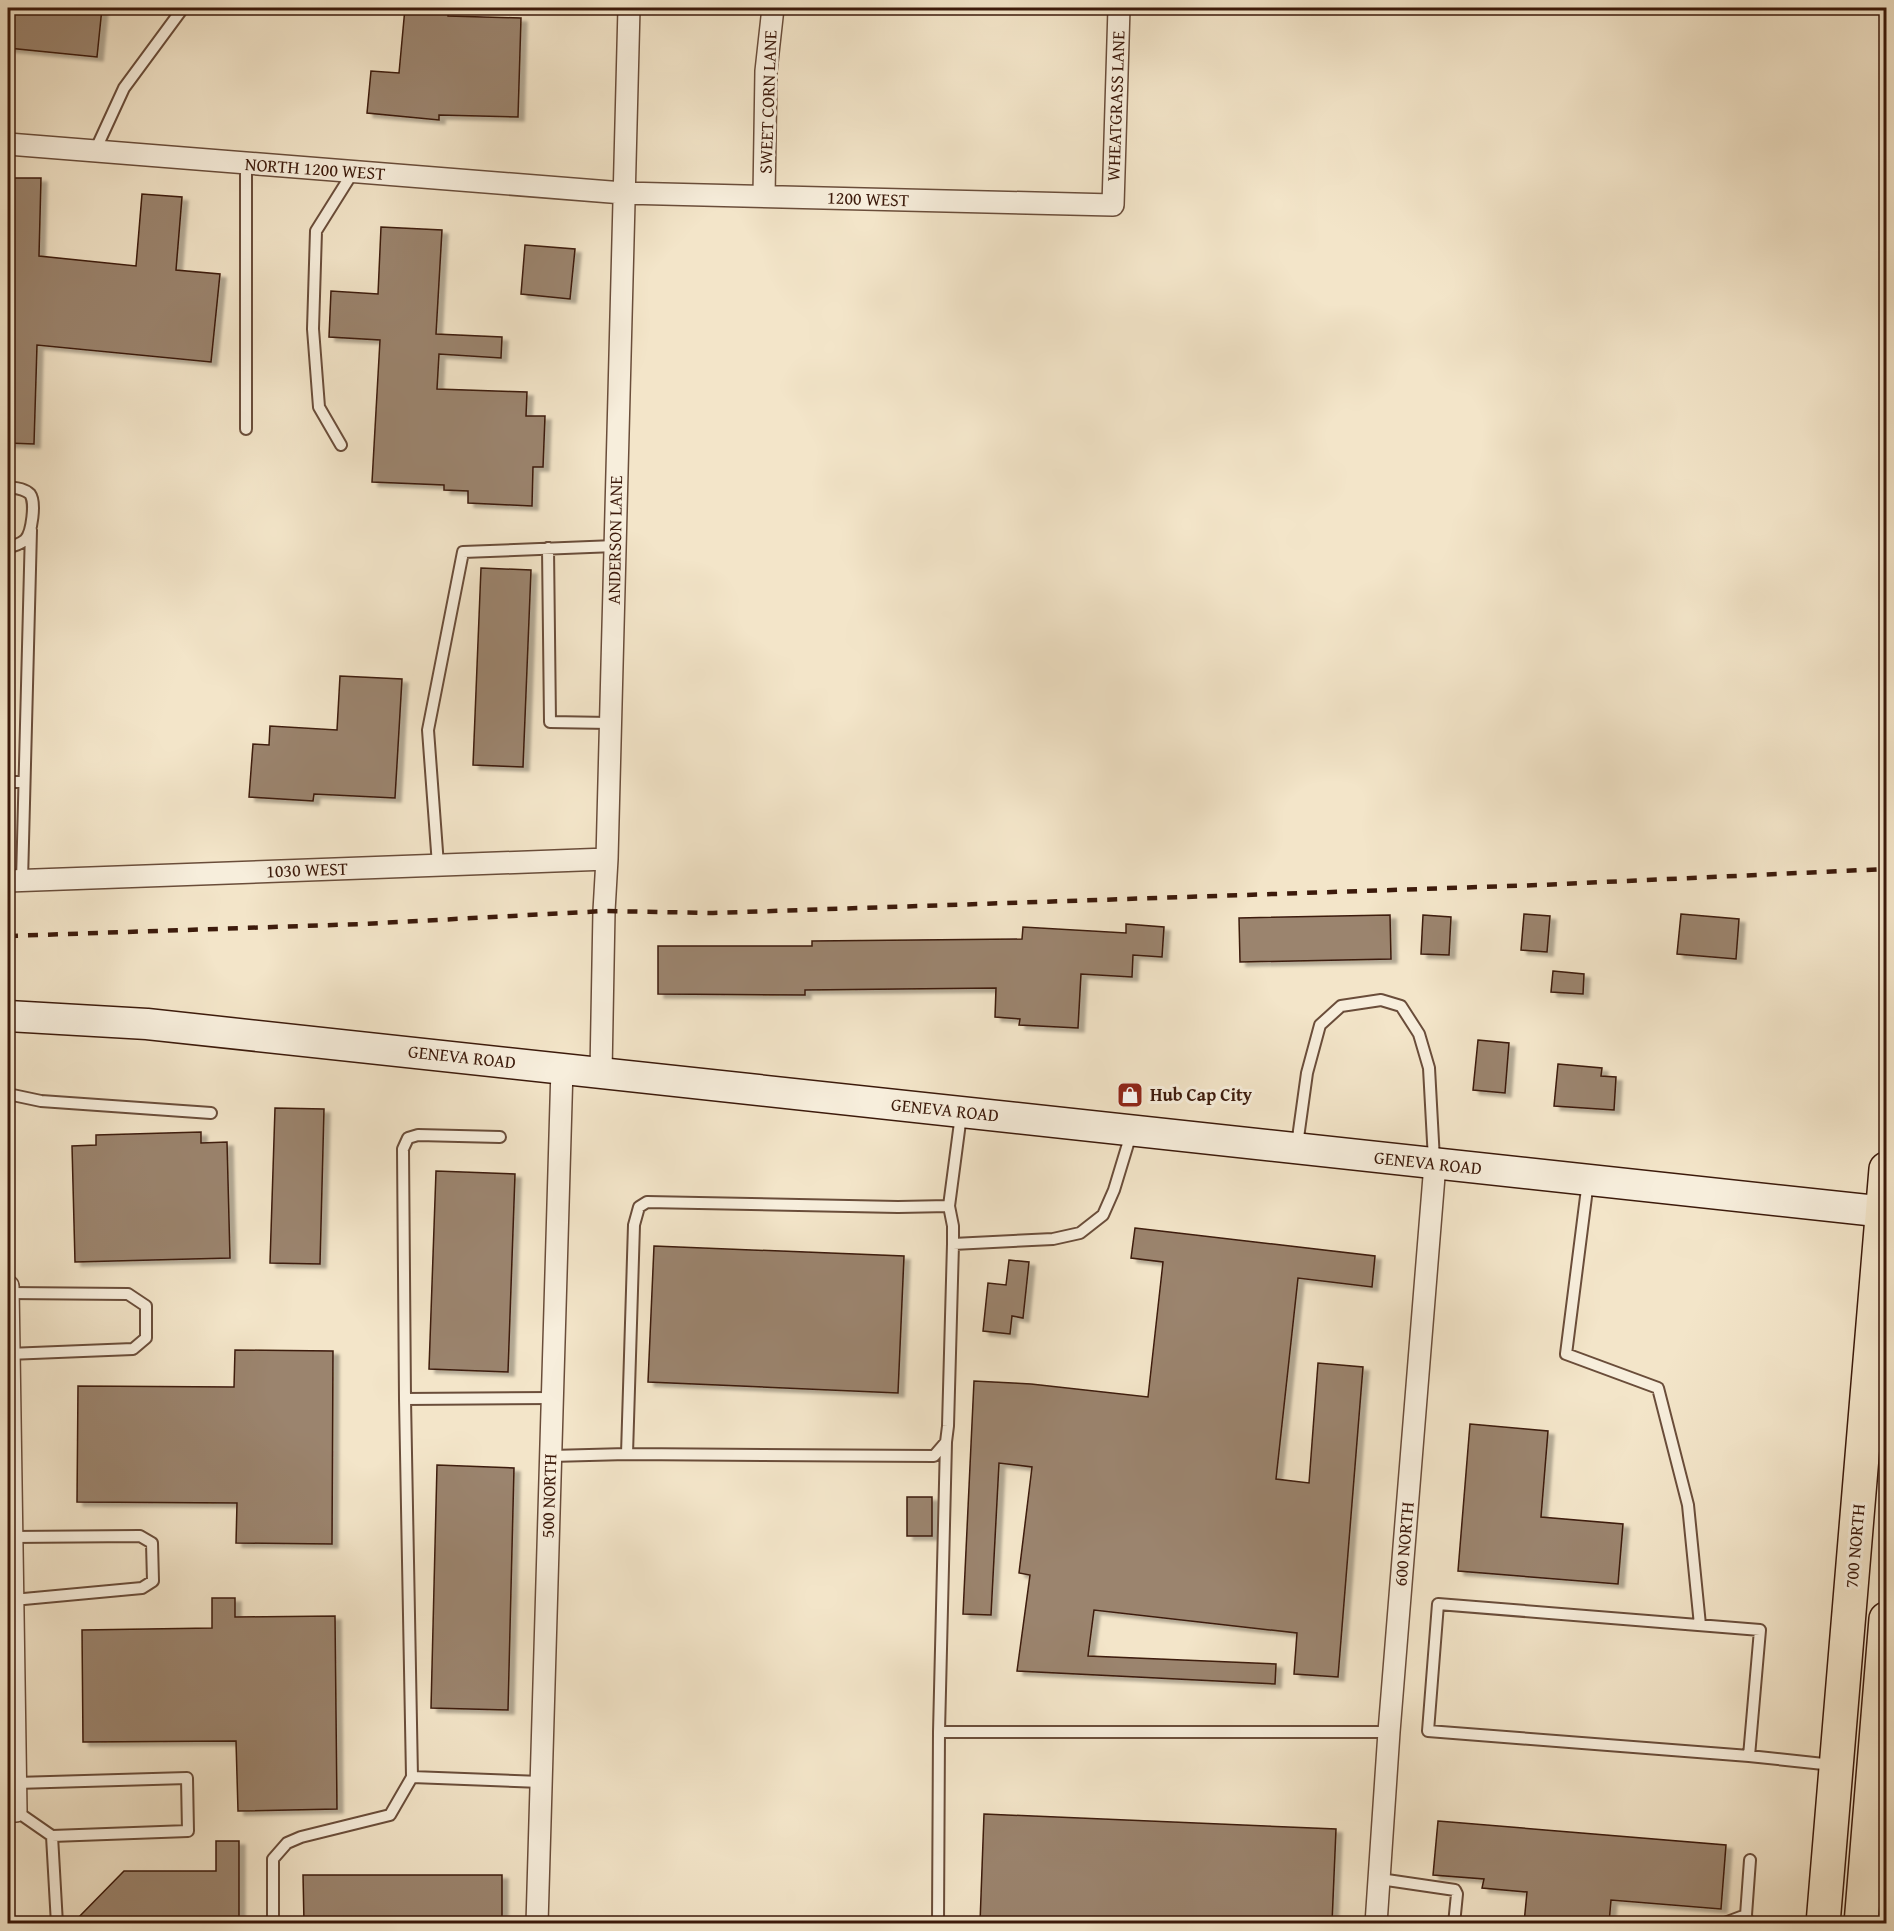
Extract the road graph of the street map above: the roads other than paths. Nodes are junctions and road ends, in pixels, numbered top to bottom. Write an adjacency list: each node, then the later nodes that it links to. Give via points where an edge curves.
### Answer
1 (183, 8): 6 (lane, via 124,88)
2 (628, 8): 9 (street, ANDERSON LANE)
3 (773, 8): 10 (street, SWEET CORN LANE, via 766,71)
4 (1119, 8): 11 (street, WHEATGRASS LANE)
5 (8, 144): 6 (street, NORTH 1200 WEST)
6 (95, 151): 7 (street, NORTH 1200 WEST)
7 (246, 164): 8 (street, NORTH 1200 WEST); 12 (lane)
8 (353, 172): 9 (street, NORTH 1200 WEST); 13 (lane, via 316,231 313,329 319,407)
9 (622, 192): 10 (street, 1200 WEST); 16 (street, ANDERSON LANE)
10 (764, 196): 11 (street, 1200 WEST)
11 (1113, 205)
12 (246, 429)
13 (341, 445)
14 (8, 487): 15 (lane, via 20,488 30,495)
15 (31, 530): 17 (lane, via 25,539); 21 (lane)
16 (615, 546): 18 (lane); 19 (street, ANDERSON LANE)
17 (8, 547)
18 (548, 548): 19 (lane, via 550,722); 23 (lane, via 463,552 428,730)
19 (610, 723): 22 (street, ANDERSON LANE)
20 (8, 782): 21 (lane)
21 (24, 782): 24 (lane)
22 (607, 859): 23 (street, 1030 WEST); 27 (street, ANDERSON LANE)
23 (438, 865): 24 (street, 1030 WEST)
24 (15, 881)
25 (8, 1016): 26 (main road, GENEVA ROAD, via 147,1024)
26 (562, 1068): 27 (main road, GENEVA ROAD); 43 (street, 500 NORTH)
27 (601, 1072): 29 (main road, GENEVA ROAD)
28 (8, 1094): 30 (lane, via 41,1101)
29 (962, 1112): 31 (main road, GENEVA ROAD); 37 (lane)
30 (212, 1113)
31 (1132, 1130): 33 (main road, GENEVA ROAD); 39 (lane, via 1103,1215 1080,1233 1053,1239)
32 (501, 1137): 44 (lane, via 418,1135 408,1138 403,1149)
33 (1296, 1149): 34 (main road, GENEVA ROAD); 34 (lane, via 1307,1073 1320,1024 1341,1006 1381,1000 1401,1006 1419,1034 1429,1068)
34 (1435, 1164): 36 (main road, GENEVA ROAD); 55 (street, 600 NORTH)
35 (1887, 1169): 38 (main road, 700 NORTH)
36 (1588, 1180): 38 (main road, GENEVA ROAD); 52 (lane, via 1566,1354 1658,1388 1689,1505)
37 (949, 1206): 39 (lane); 46 (lane, via 647,1202 639,1207 634,1225)
38 (1884, 1212): 57 (main road, 700 NORTH)
39 (953, 1244): 45 (lane)
40 (8, 1286): 41 (street)
41 (8, 1293): 42 (street); 42 (lane, via 128,1294 146,1306 146,1338 133,1349)
42 (8, 1344): 48 (street)
43 (552, 1398): 44 (lane); 47 (street, 500 NORTH)
44 (405, 1399): 58 (lane)
45 (946, 1442): 46 (lane, via 934,1456); 54 (lane)
46 (627, 1454): 47 (lane)
47 (550, 1456): 59 (street, 500 NORTH)
48 (9, 1469): 49 (street)
49 (11, 1538): 50 (street); 50 (lane, via 140,1536 152,1544 153,1581 142,1588)
50 (13, 1600): 53 (street)
51 (1887, 1619): 74 (main road)
52 (1700, 1625): 56 (lane, via 1760,1630); 56 (lane, via 1438,1604 1428,1731)
53 (11, 1719): 60 (street)
54 (939, 1732): 55 (lane); 69 (lane)
55 (1389, 1732): 64 (street, 600 NORTH)
56 (1749, 1756): 57 (lane)
57 (1836, 1765): 73 (main road, 700 NORTH)
58 (412, 1777): 59 (lane); 67 (lane, via 390,1815 287,1843 273,1859)
59 (541, 1782): 68 (street, 500 NORTH)
60 (16, 1783): 61 (street); 62 (lane, via 187,1778 188,1830)
61 (12, 1811): 62 (lane)
62 (52, 1836): 66 (lane)
63 (1750, 1860): 65 (lane)
64 (1380, 1879): 70 (street, 600 NORTH); 71 (lane, via 1455,1890)
65 (1747, 1919): 72 (lane)
66 (57, 1923)
67 (273, 1923)
68 (537, 1923)
69 (938, 1923)
70 (1376, 1923)
71 (1454, 1923)
72 (1722, 1923)
73 (1823, 1923)
74 (1861, 1923)

